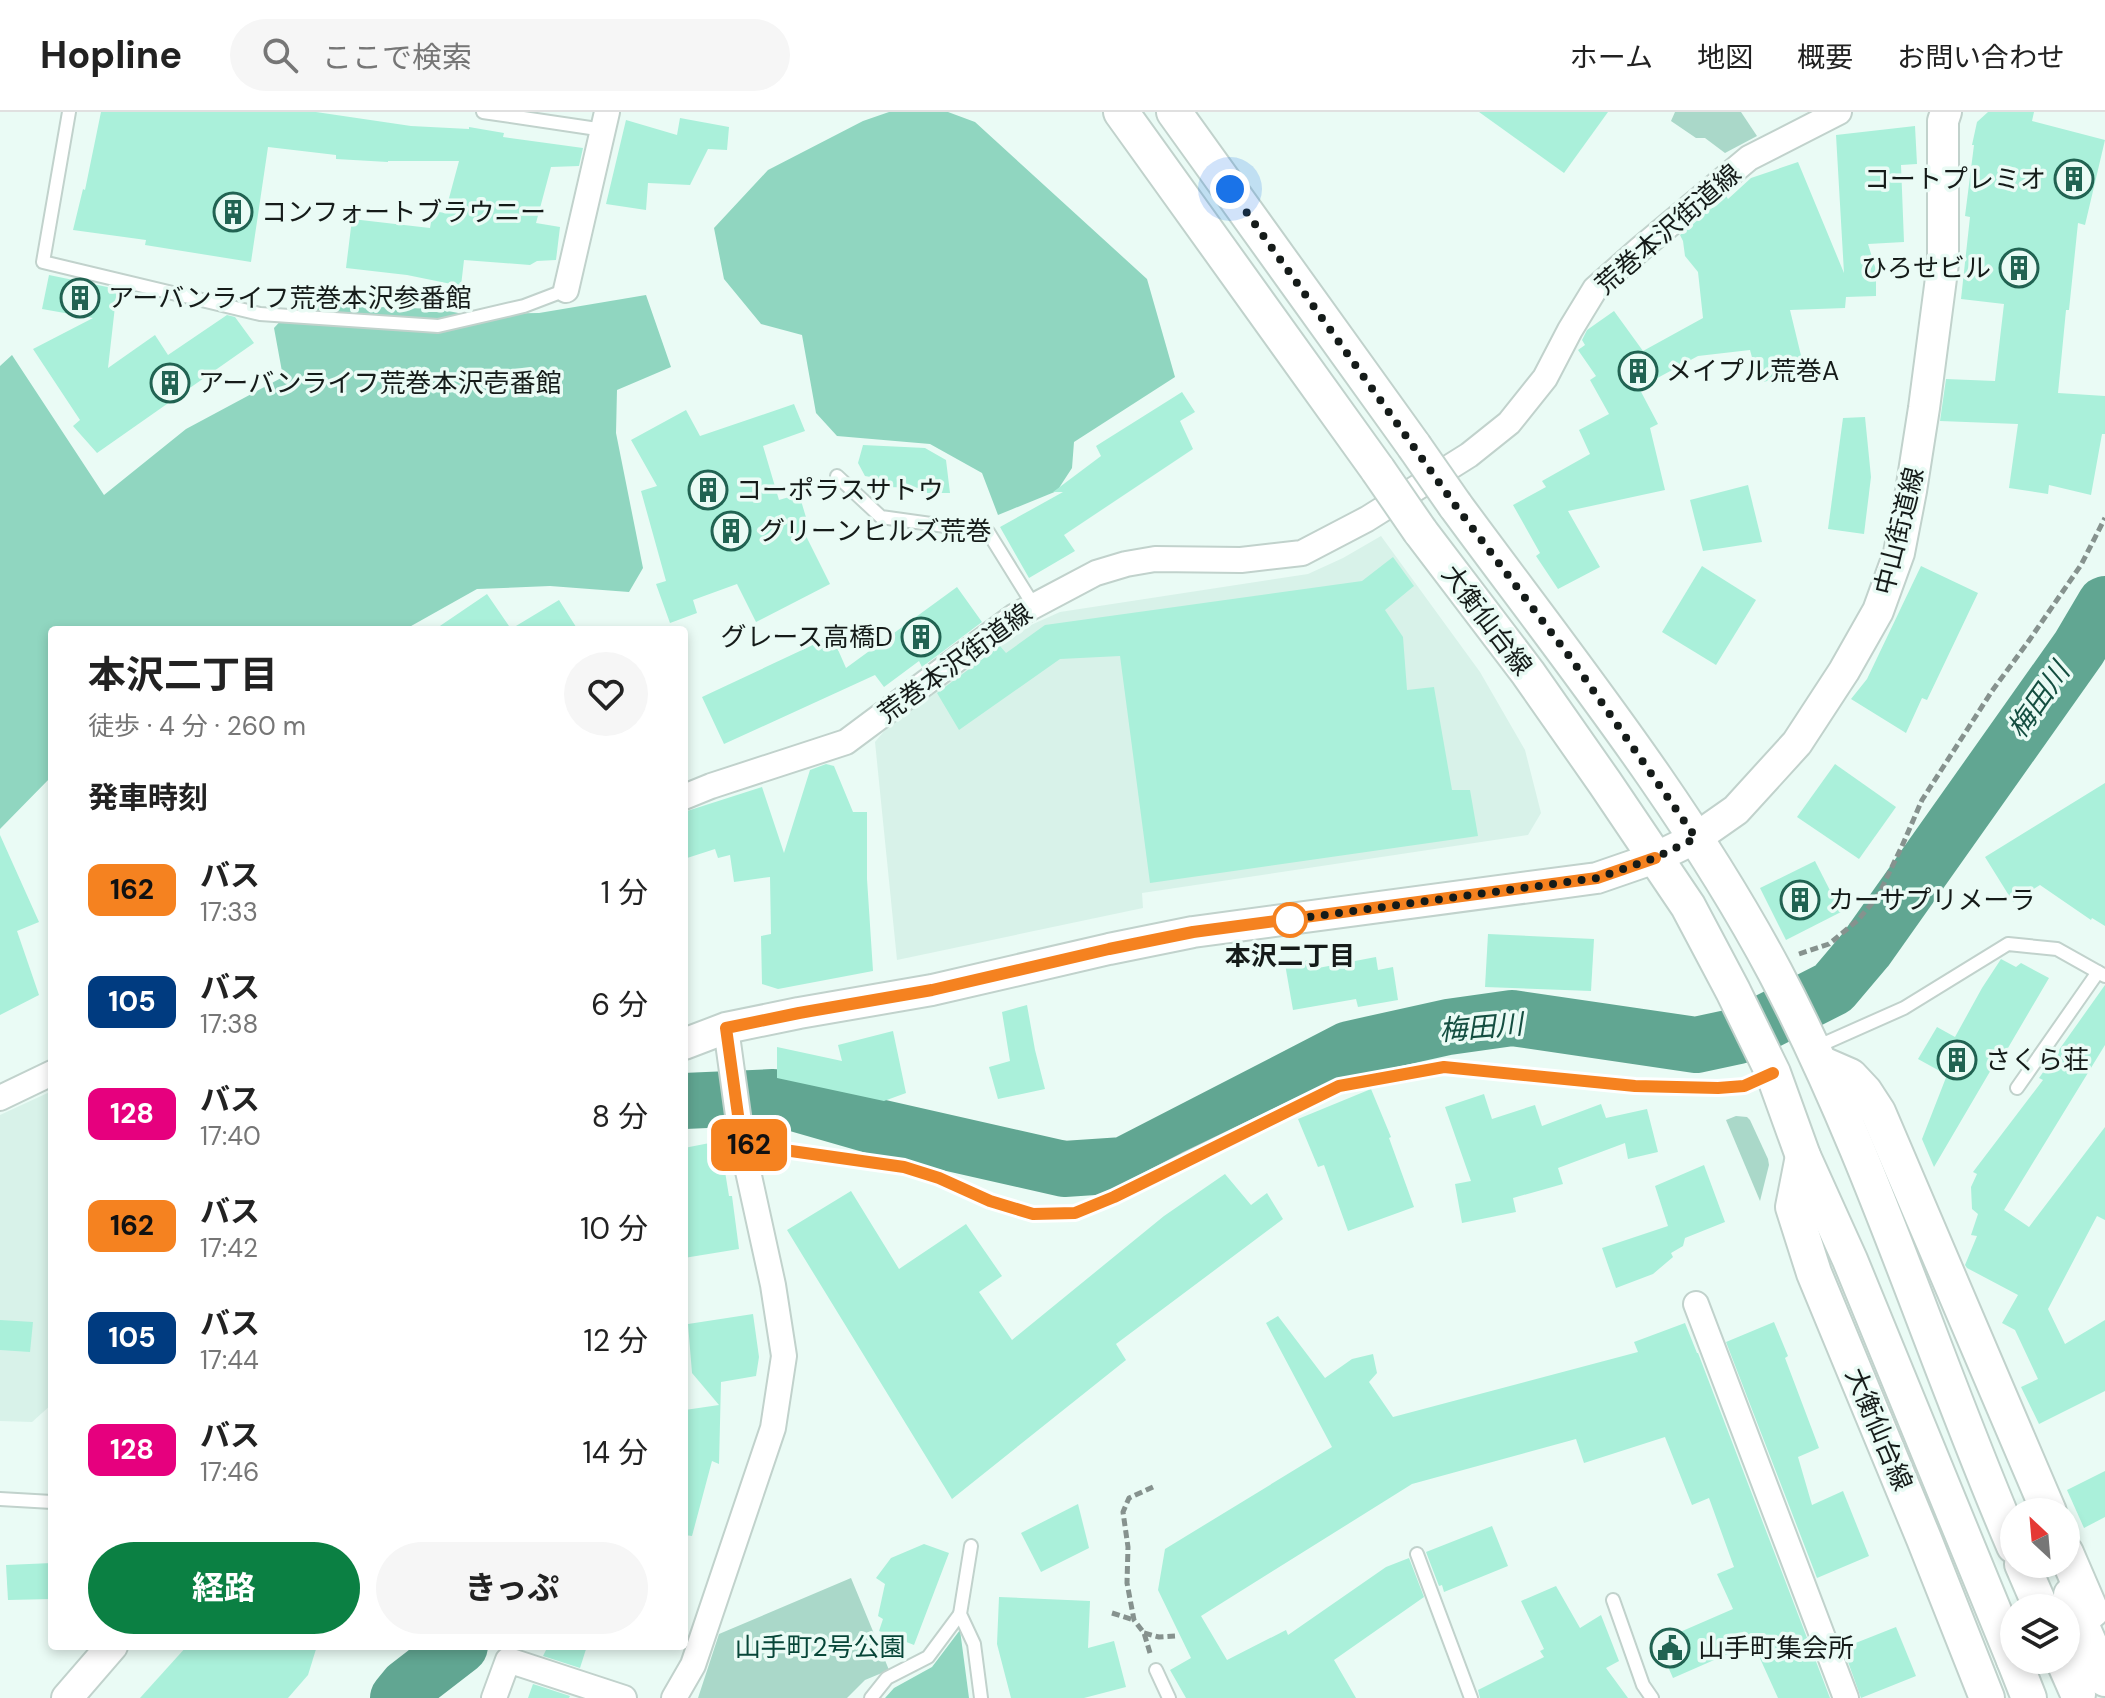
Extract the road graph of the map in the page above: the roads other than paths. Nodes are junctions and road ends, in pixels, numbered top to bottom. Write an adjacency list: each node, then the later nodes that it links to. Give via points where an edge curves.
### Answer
1 (69, 112): 8 (lane, via 43,262 260,314 438,326 524,306)
2 (483, 112): 7 (lane)
3 (1121, 112): 13 (main road, 大衡仙台線, bridge, via 1420,531 1528,673)
4 (1174, 112): 12 (main road, 大衡仙台線, bridge)
5 (1839, 112): 10 (street, 荒巻本沢街道線, via 1749,158 1595,289 1545,378 1509,423 1469,455 1367,519 1302,553 1126,564 1096,573)
6 (1946, 112): 12 (street, 中山街道線, via 1943,263 1899,553 1878,611 1797,743 1736,810)
7 (606, 121): 8 (street)
8 (566, 290)
9 (837, 476): 10 (lane, via 881,517 988,532)
10 (1034, 606): 11 (street, 荒巻本沢街道線, via 846,742)
11 (688, 795)
12 (1696, 838): 13 (street, 中山街道線); 17 (main road, 大衡仙台線, via 1744,915 1786,965)
13 (1655, 858): 15 (street, 中山街道線, via 1597,878 1193,932 932,990); 18 (main road, 大衡仙台線, via 1688,906)
14 (2101, 974): 17 (lane, via 2057,949 2008,944 1904,1008); 20 (lane)
15 (726, 1028): 16 (street, 中山街道線); 22 (street)
16 (688, 1042)
17 (1812, 1048): 25 (main road, via 1850,1076 1878,1112); 28 (main road, 大衡仙台線)
18 (1768, 1064): 22 (lane, via 1744,1086 1718,1088 1635,1086 1444,1067 1339,1086 1075,1213 1033,1214 904,1167); 23 (main road, 大衡仙台線)
19 (48, 1075): 21 (street)
20 (2017, 1088)
21 (0, 1098)
22 (742, 1143): 44 (street, via 784,1356 773,1428 693,1665)
23 (1803, 1156): 35 (main road, 大衡仙台線); 51 (main road, 大衡仙台線, via 1793,1207 1814,1273)
24 (1696, 1304): 50 (street)
25 (2043, 1498)
26 (0, 1499): 27 (lane)
27 (48, 1502)
28 (2000, 1511)
29 (971, 1546): 34 (lane)
30 (1417, 1554): 48 (lane)
31 (2080, 1570): 32 (main road)
32 (2094, 1586): 36 (main road); 40 (main road, via 2071,1595)
33 (1613, 1600): 49 (lane)
34 (960, 1614): 45 (lane, via 928,1657 887,1678); 46 (lane, via 974,1644)
35 (2000, 1626)
36 (2105, 1645)
37 (109, 1650): 41 (street)
38 (1156, 1670): 47 (lane)
39 (2020, 1674): 52 (main road, 大衡仙台線)
40 (2092, 1686)
41 (67, 1698)
42 (494, 1698): 43 (street, via 508,1660)
43 (624, 1698)
44 (674, 1698)
45 (871, 1698)
46 (981, 1698)
47 (1169, 1698)
48 (1471, 1698)
49 (1652, 1698)
50 (1846, 1698)
51 (1987, 1698)
52 (2029, 1698)

